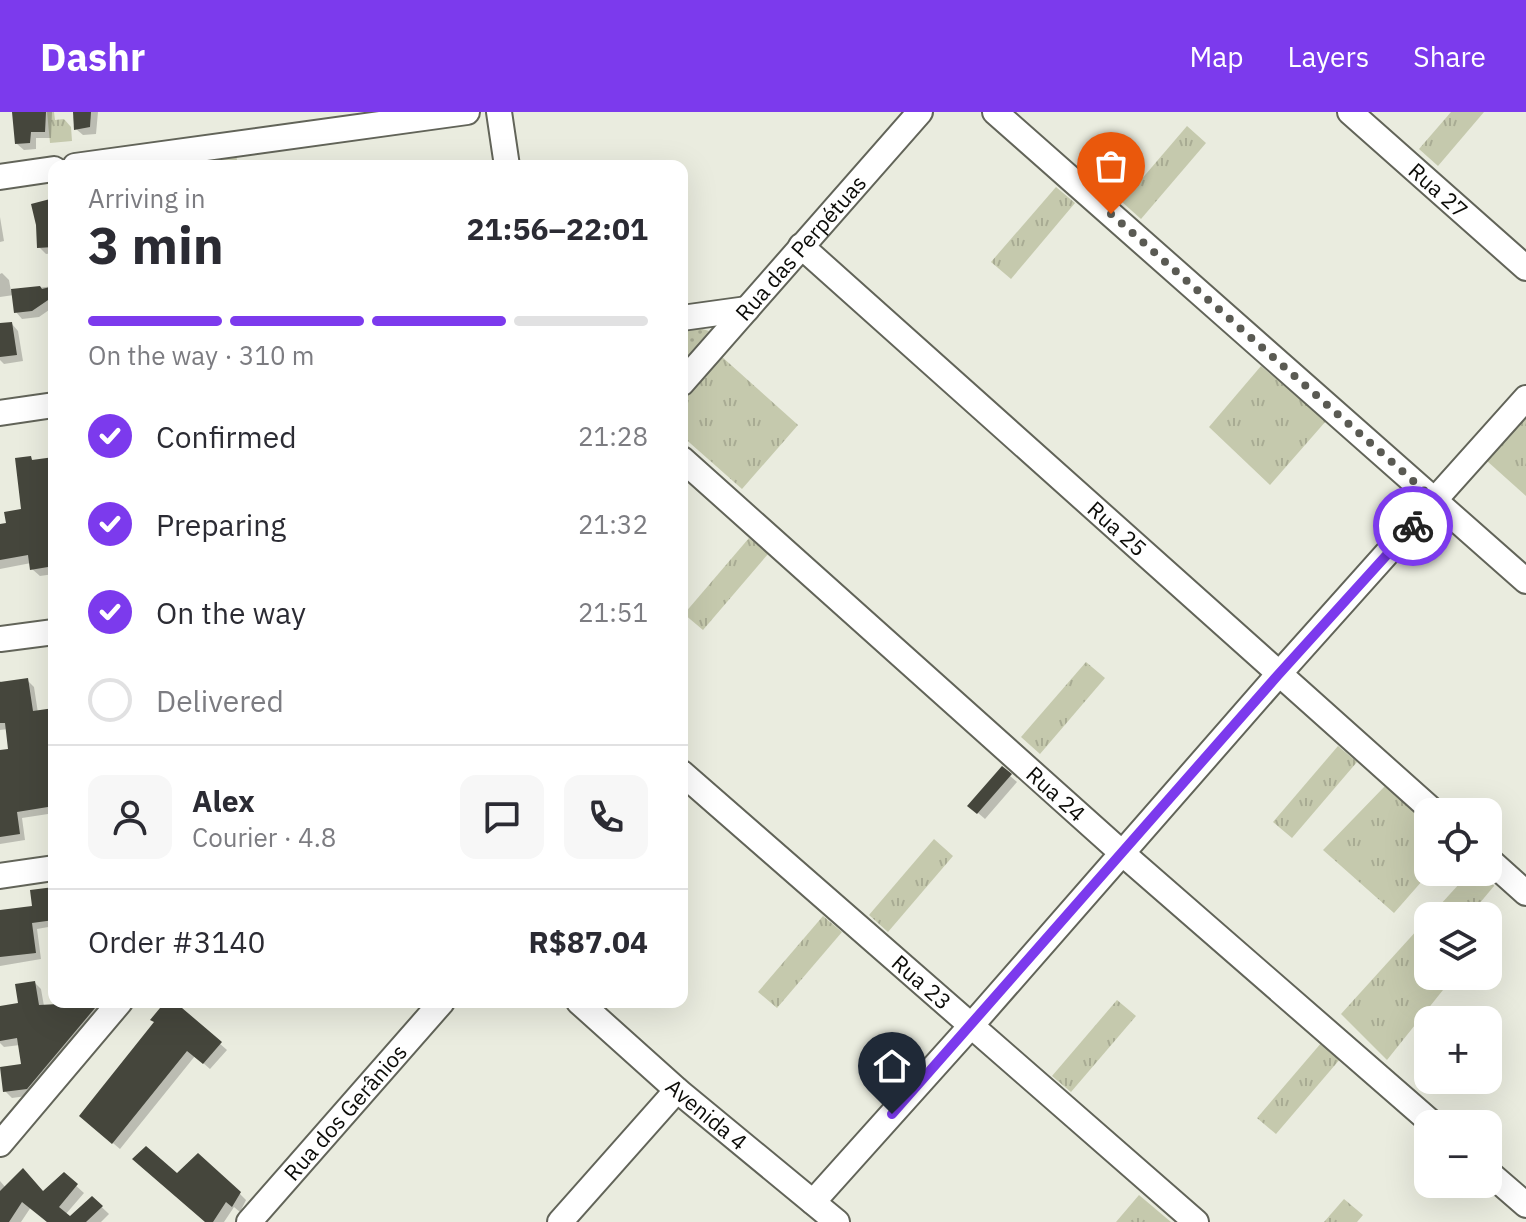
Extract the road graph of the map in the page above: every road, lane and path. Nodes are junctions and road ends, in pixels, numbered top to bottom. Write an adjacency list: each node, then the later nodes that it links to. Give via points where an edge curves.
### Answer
1 (467, 112): 6 (street)
2 (499, 112): 7 (street)
3 (920, 112): 10 (street, Rua das Perpétuas)
4 (995, 112): 19 (street)
5 (1350, 112): 11 (street, Rua 27)
6 (119, 160)
7 (506, 160)
8 (48, 170): 9 (street)
9 (0, 177)
10 (801, 246): 12 (street, Rua das Perpétuas); 23 (street, Rua 25)
11 (1526, 268)
12 (747, 309): 13 (street); 14 (street, Rua das Perpétuas)
13 (688, 317)
14 (688, 376)
15 (1526, 398): 19 (street)
16 (48, 406): 17 (street)
17 (0, 413)
18 (688, 464): 26 (street, Rua 24)
19 (1436, 501): 20 (street); 23 (street)
20 (1526, 581)
21 (48, 633): 22 (street)
22 (0, 639)
23 (1278, 675): 25 (street, Rua 25); 26 (street)
24 (688, 778): 34 (street, Rua 23)
25 (1418, 798)
26 (1122, 853): 34 (street); 36 (street, Rua 24)
27 (48, 869): 29 (street)
28 (1502, 872): 30 (street)
29 (0, 876)
30 (1526, 893)
31 (114, 1008): 37 (street)
32 (437, 1008): 42 (street, Rua dos Gerânios)
33 (586, 1008): 35 (street, Avenida 4)
34 (970, 1027): 40 (street); 45 (street, Rua 23)
35 (677, 1090): 40 (street, Avenida 4); 43 (street)
36 (1417, 1110)
37 (8, 1120): 38 (street)
38 (0, 1144)
39 (1502, 1184): 41 (street)
40 (813, 1202): 44 (street, Avenida 4)
41 (1526, 1205)
42 (249, 1222)
43 (560, 1222)
44 (837, 1222)
45 (1196, 1222)

